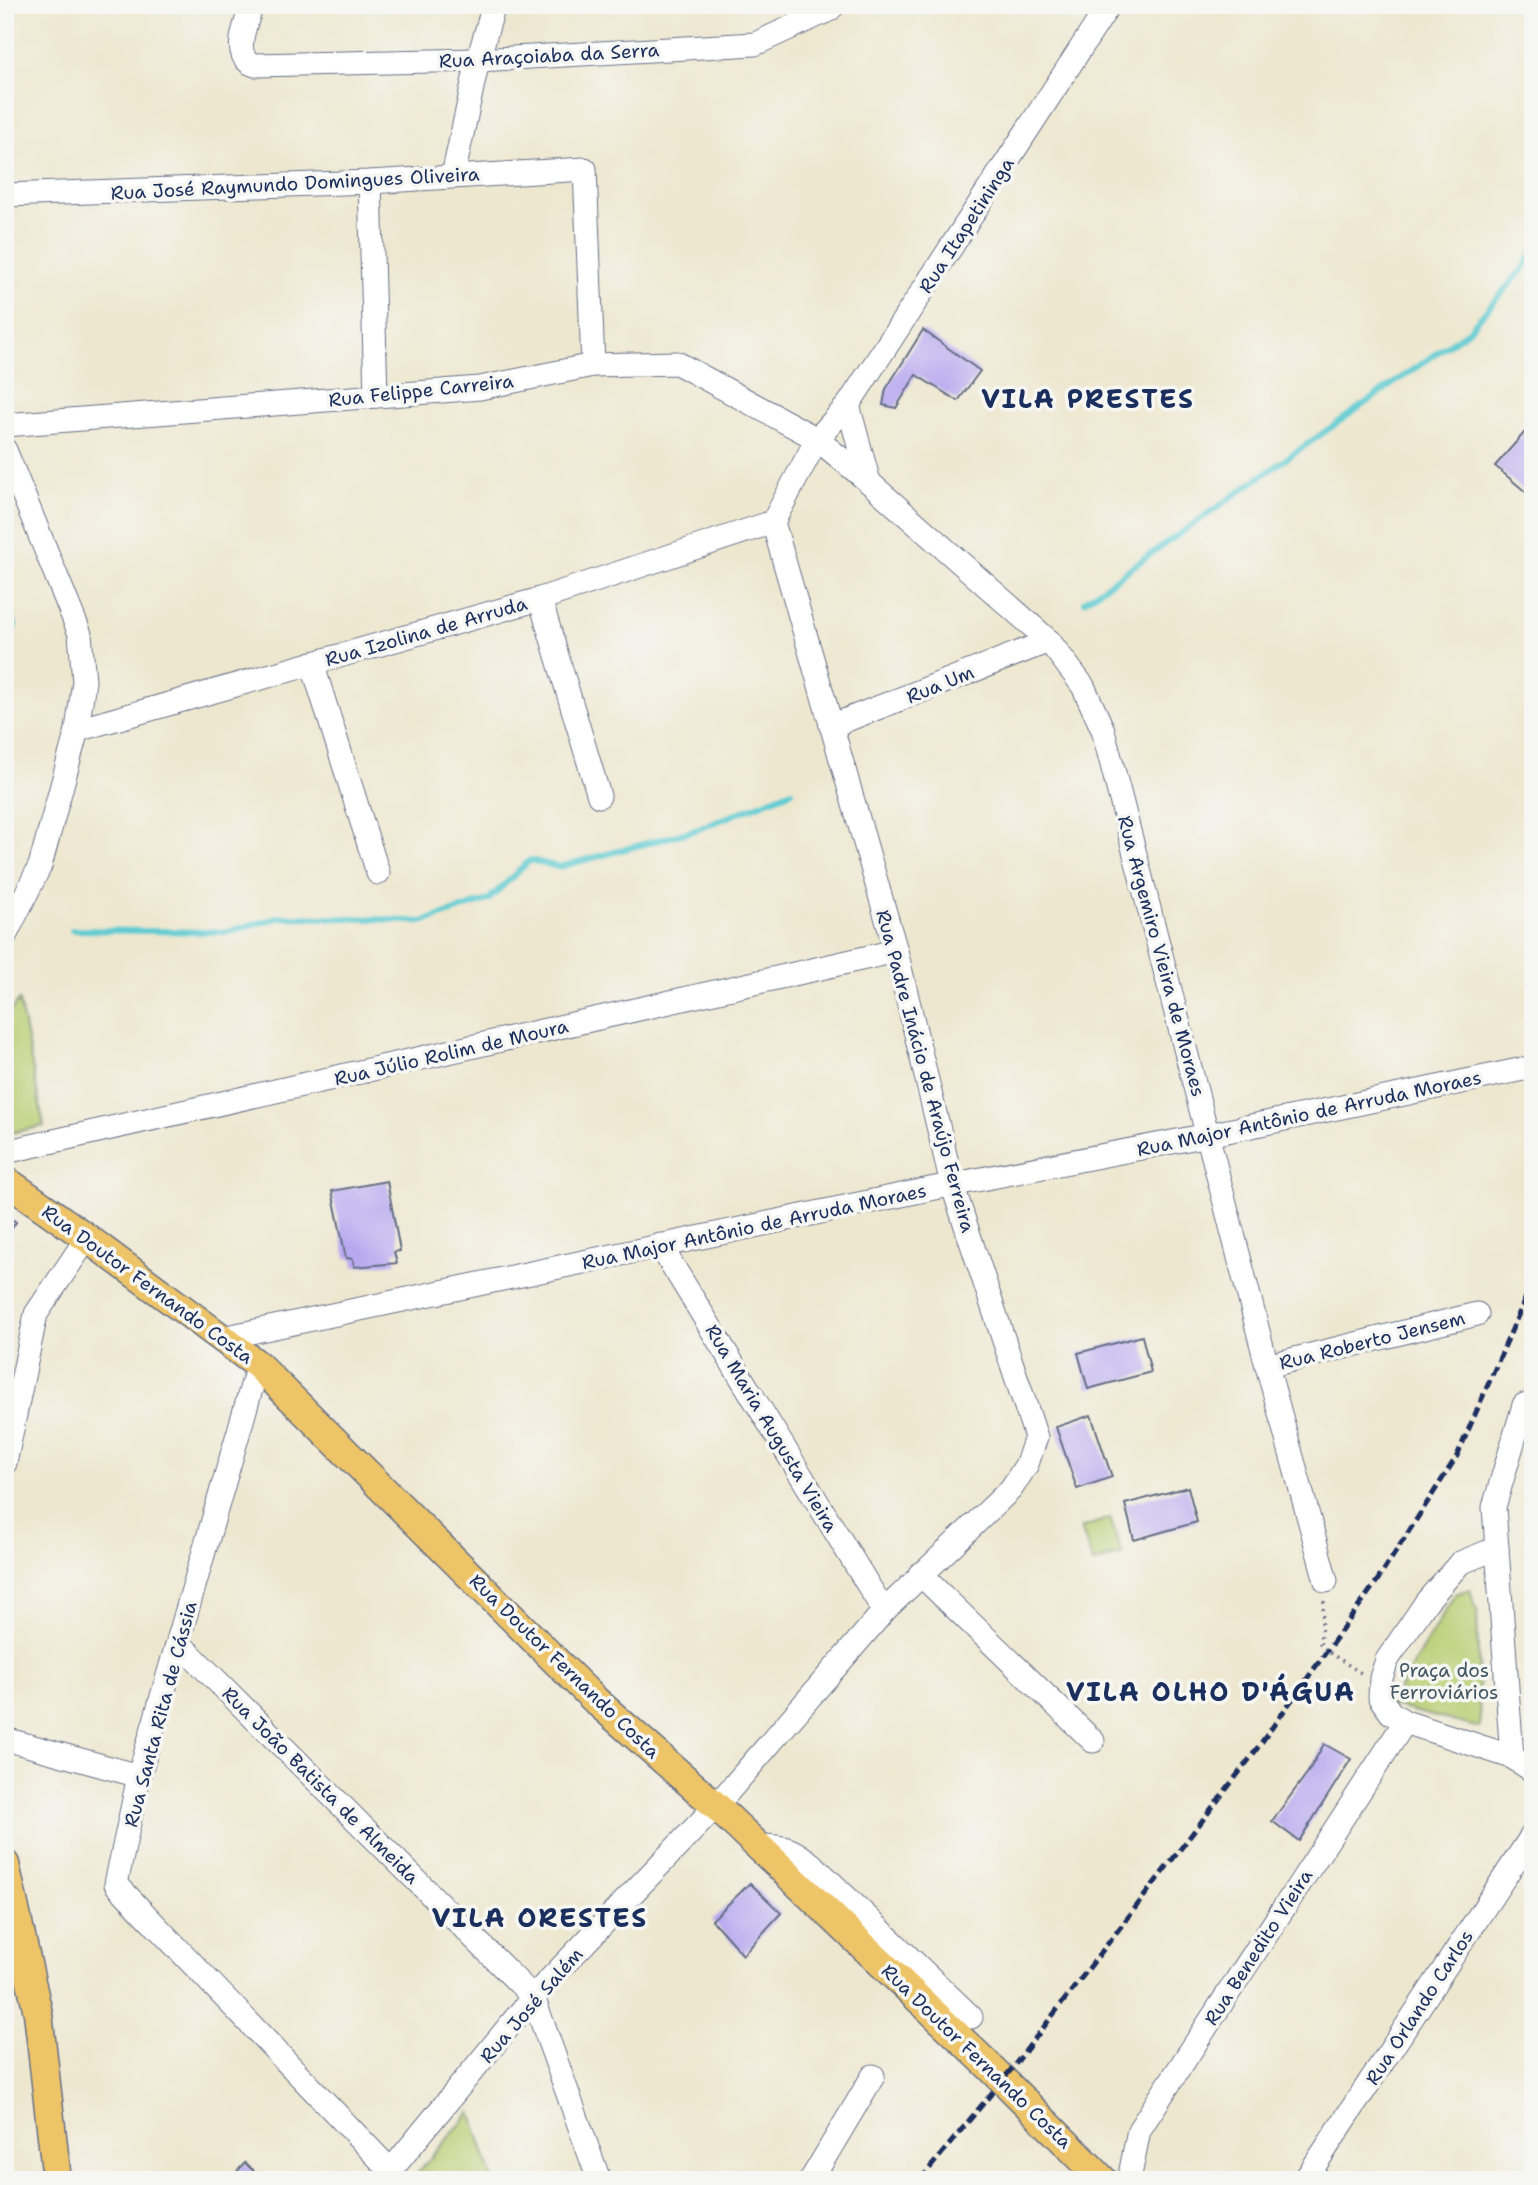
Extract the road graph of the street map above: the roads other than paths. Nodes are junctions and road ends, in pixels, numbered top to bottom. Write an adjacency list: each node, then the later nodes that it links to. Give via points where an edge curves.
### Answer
1 (252, 5): 5 (street, Rua Araçoiaba da Serra, via 241,47 246,62 255,65)
2 (494, 5): 5 (street)
3 (834, 5): 5 (street, Rua Araçoiaba da Serra, via 755,44)
4 (1109, 5): 11 (street, Rua Itapetininga)
5 (478, 60): 6 (street)
6 (453, 176): 7 (street, Rua José Raymundo Domingues Oliveira); 9 (street, Rua José Raymundo Domingues Oliveira, via 585,169)
7 (370, 182): 8 (street, Rua José Raymundo Domingues Oliveira); 10 (street)
8 (5, 195)
9 (593, 365): 10 (street, Rua Felippe Carreira, via 480,388); 13 (street, Rua Felippe Carreira, via 677,363)
10 (376, 396): 12 (street, Rua Felippe Carreira)
11 (848, 405): 13 (street, Rua Itapetininga); 15 (street)
12 (5, 425)
13 (817, 439): 15 (street, Rua Argemiro Vieira de Moraes); 16 (street)
14 (5, 450): 21 (street, via 80,634 84,681)
15 (869, 482): 18 (street, Rua Argemiro Vieira de Moraes)
16 (773, 522): 17 (street, Rua Izolina de Arruda); 20 (street, Rua Padre Inácio de Araújo Ferreira)
17 (540, 599): 19 (street, Rua Izolina de Arruda); 22 (street)
18 (1049, 641): 20 (street, Rua Um); 27 (street, Rua Argemiro Vieira de Moraes, via 1083,686 1103,730)
19 (312, 663): 21 (street, Rua Izolina de Arruda); 23 (street)
20 (831, 726): 25 (street, Rua Padre Inácio de Araújo Ferreira)
21 (76, 730): 24 (street, via 40,866)
22 (599, 796)
23 (378, 873)
24 (5, 936)
25 (896, 951): 28 (street, Rua Júlio Rolim de Moura); 30 (street, Rua Padre Inácio de Araújo Ferreira)
26 (1533, 1067): 27 (street, Rua Major Antônio de Arruda Moraes)
27 (1208, 1135): 30 (street, Rua Major Antônio de Arruda Moraes); 36 (street, Rua Argemiro Vieira de Moraes)
28 (5, 1152)
29 (5, 1181): 31 (main road, Rua Doutor Fernando Costa)
30 (952, 1184): 32 (street, Rua Major Antônio de Arruda Moraes); 40 (street, Rua Padre Inácio de Araújo Ferreira, via 1036,1437 1027,1464 1011,1489)
31 (87, 1238): 34 (main road, Rua Doutor Fernando Costa); 38 (street, via 36,1314)
32 (660, 1245): 34 (street, Rua Major Antônio de Arruda Moraes); 42 (street, Rua Maria Augusta Vieira)
33 (1477, 1314): 36 (street, Rua Roberto Jensem)
34 (222, 1338): 35 (main road, Rua Doutor Fernando Costa)
35 (258, 1365): 43 (street, Rua Santa Rita de Cássia); 50 (main road, Rua Doutor Fernando Costa, via 595,1700)
36 (1267, 1366): 41 (street, Rua Argemiro Vieira de Moraes)
37 (1524, 1405): 39 (street, via 1493,1507)
38 (5, 1463)
39 (1497, 1548): 44 (street, via 1460,1563 1387,1660 1380,1698); 47 (street)
40 (919, 1574): 42 (street, Rua Padre Inácio de Araújo Ferreira); 46 (street)
41 (1326, 1581)
42 (884, 1611): 50 (street, Rua Padre Inácio de Araújo Ferreira)
43 (179, 1643): 49 (street, Rua Santa Rita de Cássia); 54 (street, Rua João Batista de Almeida)
44 (1405, 1722): 47 (street); 62 (street, Rua Benedito Vieira, via 1139,2130)
45 (5, 1739): 49 (street)
46 (1093, 1741)
47 (1513, 1757): 48 (street)
48 (1533, 1771)
49 (139, 1776): 57 (street, Rua Santa Rita de Cássia, via 116,1884)
50 (716, 1806): 52 (main road, Rua Doutor Fernando Costa); 54 (street, Rua José Salém)
51 (1533, 1834): 63 (street, Rua Orlando Carlos)
52 (759, 1846): 55 (street, via 782,1846 815,1867); 61 (main road, Rua Doutor Fernando Costa)
53 (5, 1864): 58 (main road, via 38,2013)
54 (533, 1997): 57 (street, Rua José Salém); 59 (street, Rua João Batista de Almeida)
55 (971, 2017)
56 (873, 2076): 60 (street)
57 (387, 2175)
58 (57, 2180)
59 (599, 2180)
60 (811, 2180)
61 (1102, 2180)
62 (1129, 2180)
63 (1305, 2180)

